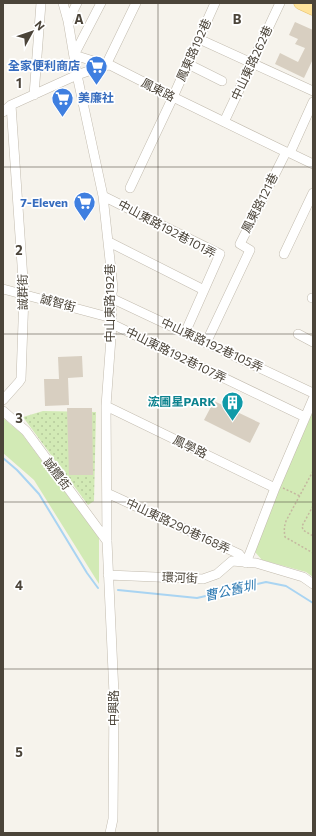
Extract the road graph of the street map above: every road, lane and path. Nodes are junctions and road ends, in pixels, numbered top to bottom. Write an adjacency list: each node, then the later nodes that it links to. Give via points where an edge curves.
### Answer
1 (41, 3): 19 (street)
2 (64, 3): 10 (street, 中山東路192巷)
3 (77, 3): 10 (street)
4 (101, 3): 12 (street)
5 (136, 3): 15 (street)
6 (215, 3): 11 (street, 鳳東路192巷)
7 (280, 3): 13 (street, 中山東路262巷)
8 (300, 3): 9 (main road)
9 (313, 9)
10 (68, 21): 12 (street, 中山東路192巷)
11 (199, 39): 13 (street); 14 (street, 鳳東路192巷)
12 (74, 55): 15 (street, 鳳東路); 16 (street, 中山東路192巷)
13 (252, 63): 18 (street); 24 (street, 中山東路262巷)
14 (188, 64): 17 (street); 20 (street, 鳳東路192巷)
15 (106, 65): 16 (street); 20 (street, 鳳東路)
16 (78, 75): 19 (street); 29 (street, 中山東路192巷)
17 (222, 81)
18 (313, 91)
19 (34, 95): 23 (street)
20 (173, 98): 24 (street, 鳳東路); 27 (street, 鳳東路192巷)
21 (3, 100): 23 (street, 誠群街)
22 (313, 102): 25 (street)
23 (7, 109): 34 (street, 誠群街)
24 (224, 122): 25 (street, 鳳東路)
25 (288, 152): 26 (street, 鳳東路); 40 (street, 鳳東路121巷, via 240,244 250,250)
26 (313, 164)
27 (130, 188)
28 (313, 193): 31 (street)
29 (104, 196): 30 (street, 中山東路192巷); 33 (street, 中山東路192巷101弄, via 220,254)
30 (109, 242): 33 (street); 35 (street, 中山東路192巷, via 113,288)
31 (284, 254)
32 (3, 289): 34 (street, 誠智街)
33 (204, 290): 37 (street, 中山東路192巷101弄)
34 (24, 294): 36 (street, 誠智街); 43 (street, 誠群街, via 21,379)
35 (111, 298): 36 (street, 中山東路192巷); 37 (street, 中山東路192巷105弄)
36 (112, 321): 44 (street, 中山東路192巷); 46 (street, 中山東路192巷107弄)
37 (185, 333): 40 (street, 中山東路192巷105弄)
38 (298, 334): 39 (street)
39 (313, 342)
40 (206, 343): 41 (street, 中山東路192巷105弄)
41 (313, 393)
42 (313, 399): 46 (street)
43 (3, 400)
44 (106, 406): 48 (street, 鳳學路); 49 (street, 中山東路192巷)
45 (3, 411): 53 (street, 誠體街, via 26,431)
46 (305, 417): 48 (street)
47 (313, 471): 50 (path)
48 (275, 486): 50 (path); 55 (street)
49 (107, 494): 53 (street, 中山東路192巷); 55 (street, 中山東路290巷168弄, via 239,554)
50 (300, 496): 54 (path, via 284,527 285,537)
51 (313, 506): 52 (path, via 302,526 303,530)
52 (313, 536)
53 (107, 541): 56 (street, 中山東路192巷)
54 (313, 553)
55 (246, 563): 56 (street, 環河街, via 232,561 216,574 202,579); 57 (street, 環河街, via 256,563 303,577)
56 (108, 579): 58 (street, 中興路, via 114,694)
57 (313, 584)
58 (110, 833)

